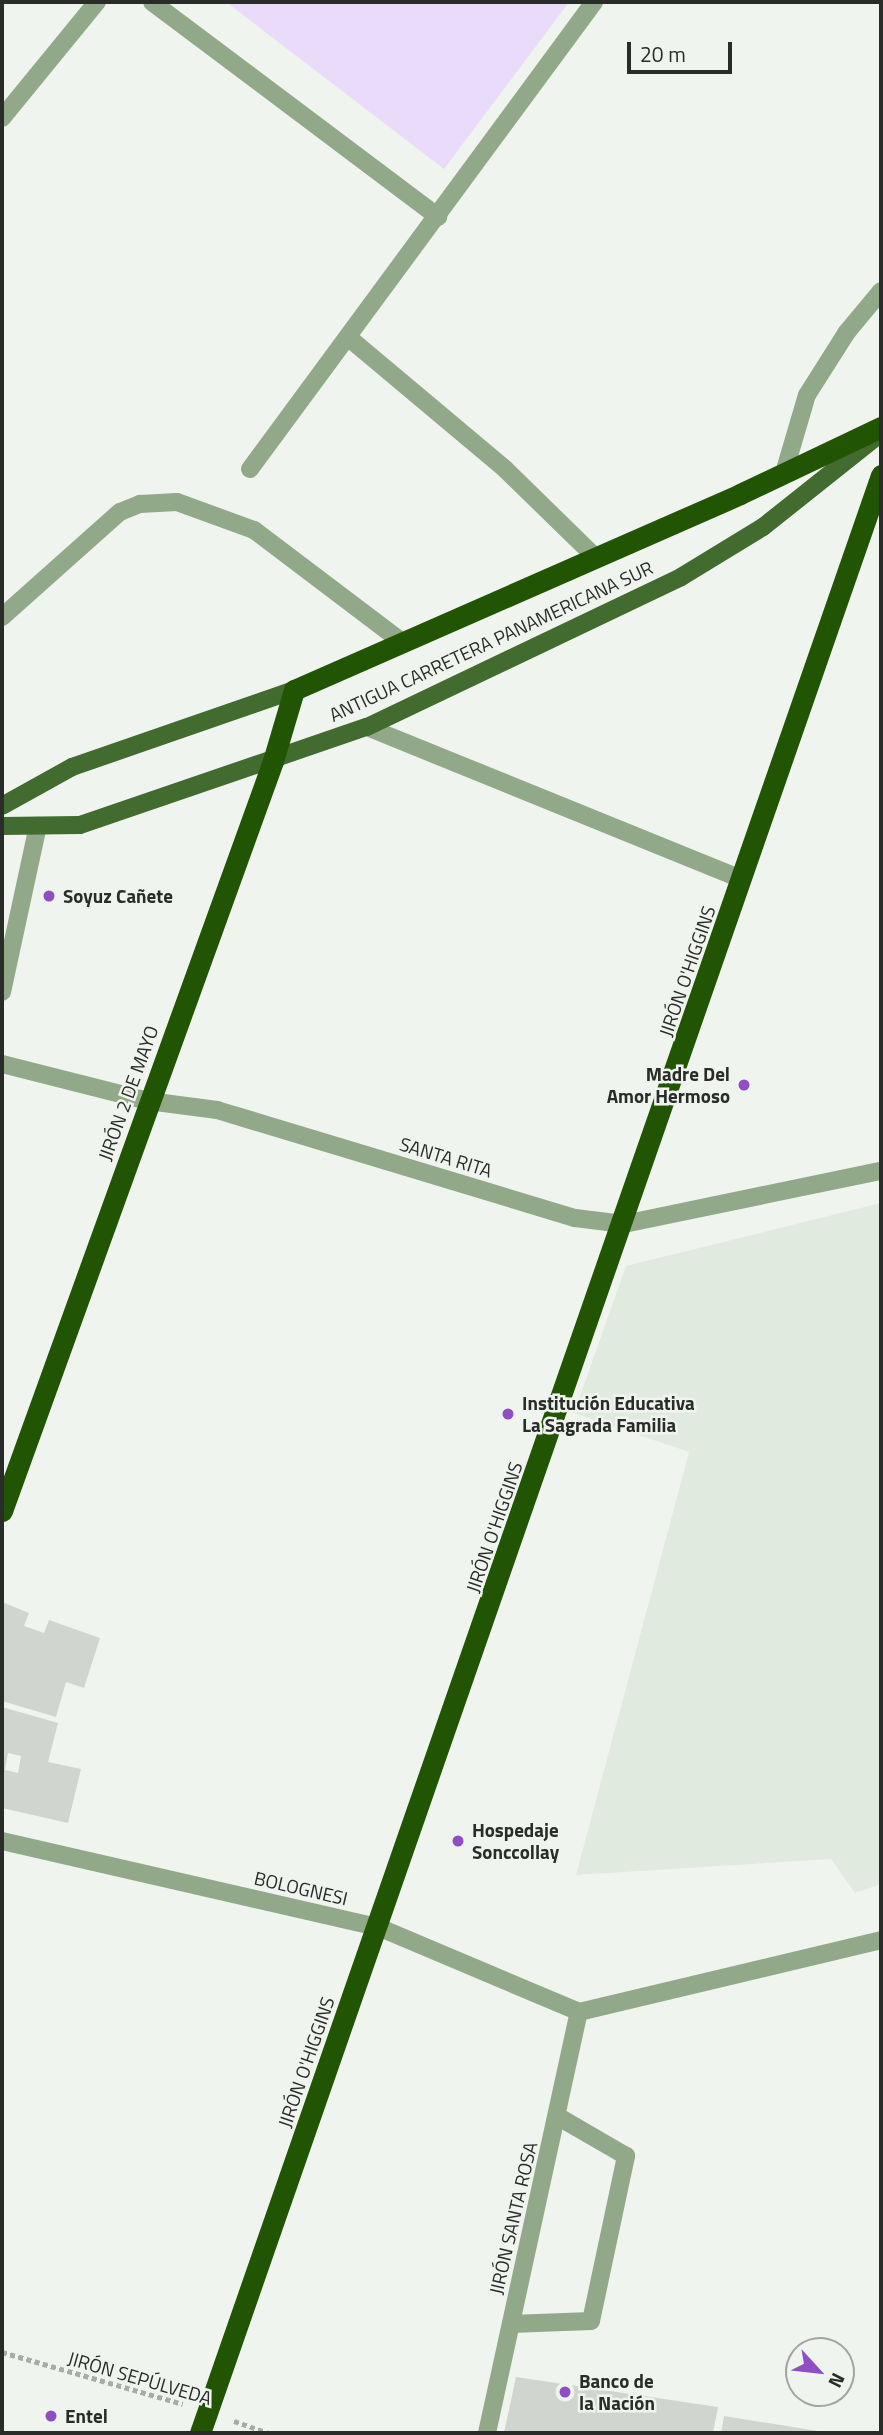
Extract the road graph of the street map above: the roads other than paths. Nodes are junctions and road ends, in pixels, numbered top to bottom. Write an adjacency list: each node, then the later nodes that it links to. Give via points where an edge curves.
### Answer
1 (97, 2): 4 (street)
2 (594, 2): 5 (street)
3 (162, 5): 5 (street)
4 (2, 118)
5 (438, 217): 7 (street)
6 (881, 291): 11 (street, via 847,332 807,395)
7 (349, 338): 10 (street); 13 (street, via 505,469)
8 (881, 427): 11 (highway, ANTIGUA CARRETERA PANAMERICANA SUR)
9 (881, 433): 17 (main road, ANTIGUA CARRETERA PANAMERICANA SUR, via 763,527 681,577)
10 (250, 469)
11 (784, 473): 13 (highway, ANTIGUA CARRETERA PANAMERICANA SUR)
12 (881, 475): 22 (highway, JIRÓN O'HIGGINS)
13 (594, 556): 15 (highway, ANTIGUA CARRETERA PANAMERICANA SUR)
14 (2, 617): 15 (street, via 120,512 169,501 222,515 254,530)
15 (401, 641): 16 (highway, ANTIGUA CARRETERA PANAMERICANA SUR)
16 (294, 690): 18 (highway, JIRÓN 2 DE MAYO); 19 (main road, ANTIGUA CARRETERA PANAMERICANA SUR, via 72,767)
17 (367, 727): 18 (main road, ANTIGUA CARRETERA PANAMERICANA SUR); 22 (street)
18 (273, 761): 21 (main road, ANTIGUA CARRETERA PANAMERICANA SUR, via 80,825); 25 (highway, JIRÓN 2 DE MAYO)
19 (2, 806)
20 (2, 826): 21 (main road, ANTIGUA CARRETERA PANAMERICANA SUR)
21 (38, 826): 23 (street)
22 (742, 880): 27 (highway, JIRÓN O'HIGGINS)
23 (2, 992)
24 (2, 1064): 25 (street, SANTA RITA)
25 (148, 1101): 27 (street, SANTA RITA, via 217,1110 575,1218); 28 (highway, JIRÓN 2 DE MAYO)
26 (881, 1171): 27 (street, SANTA RITA)
27 (624, 1224): 30 (highway, JIRÓN O'HIGGINS)
28 (2, 1511)
29 (2, 1842): 30 (street, BOLOGNESI)
30 (378, 1927): 32 (street, BOLOGNESI); 35 (highway, JIRÓN O'HIGGINS)
31 (881, 1940): 32 (street)
32 (579, 2012): 33 (street, JIRÓN SANTA ROSA)
33 (557, 2116): 34 (street, JIRÓN SANTA ROSA); 34 (street, via 626,2156 591,2322)
34 (511, 2324): 36 (street, JIRÓN SANTA ROSA)
35 (200, 2433)
36 (487, 2433)

